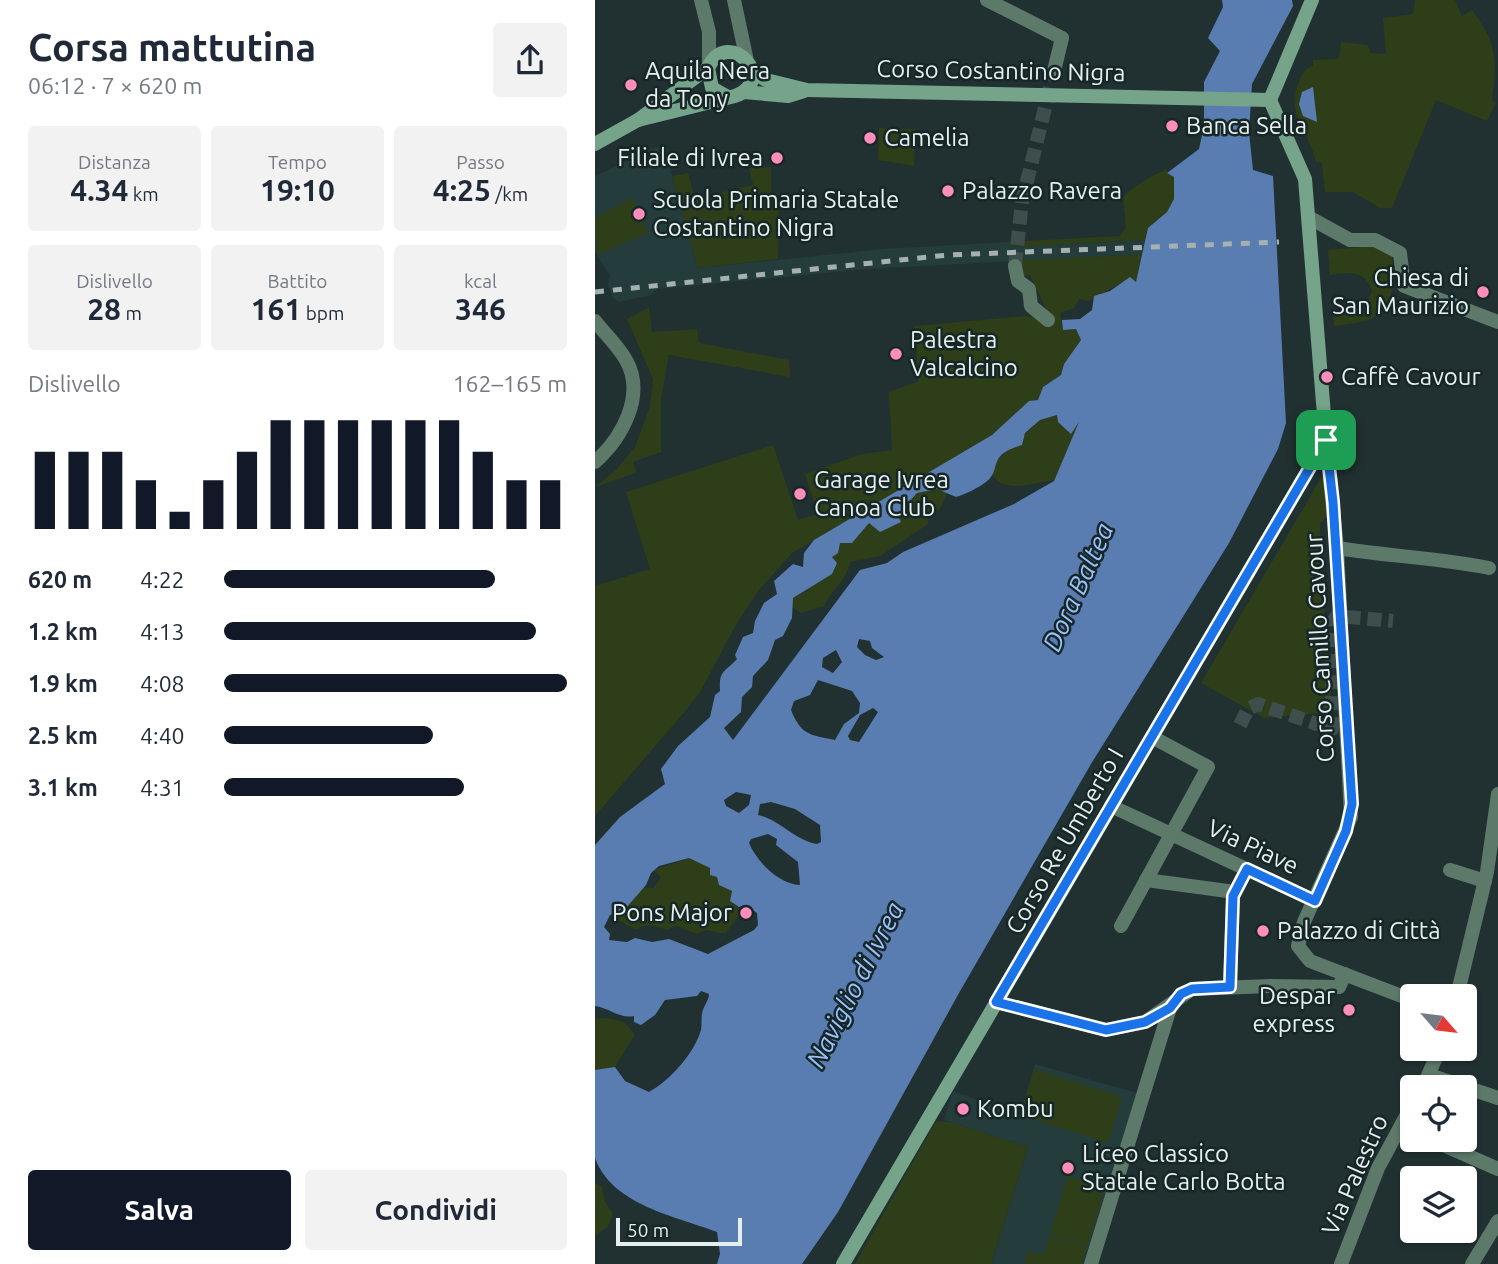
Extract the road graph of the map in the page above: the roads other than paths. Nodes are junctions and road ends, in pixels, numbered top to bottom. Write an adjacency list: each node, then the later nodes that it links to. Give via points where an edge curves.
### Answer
1 (701, 0): 6 (street, via 709,32)
2 (734, 0): 5 (street)
3 (987, 0): 7 (street, via 1062,38)
4 (1312, 0): 11 (main road)
5 (750, 66): 6 (main road, via 738,54 725,53); 8 (main road, Corso Costantino Nigra, via 766,80); 9 (main road, via 751,82)
6 (708, 67): 10 (main road, via 712,88); 12 (main road)
7 (1053, 75)
8 (807, 90): 9 (main road, Corso Costantino Nigra, via 788,96); 11 (main road, Corso Costantino Nigra)
9 (744, 92): 10 (main road)
10 (728, 97): 12 (main road)
11 (1263, 101): 14 (main road, Corso Camillo Cavour, via 1305,179)
12 (638, 120): 13 (main road)
13 (595, 144)
14 (1310, 218): 18 (street, via 1350,240 1375,240 1400,253 1404,286); 19 (main road, Corso Camillo Cavour)
15 (1015, 266): 16 (street, via 1019,281 1028,289 1031,306)
16 (1048, 320)
17 (595, 322): 20 (street, via 627,360 633,382 624,426)
18 (1498, 322)
19 (1326, 440): 21 (street, Corso Camillo Cavour); 23 (main road, Corso Re Umberto I)
20 (595, 462)
21 (1337, 548): 22 (street); 32 (street, Corso Camillo Cavour, via 1351,817)
22 (1489, 568)
23 (1152, 737): 25 (main road, Corso Re Umberto I); 26 (street, Via Piave, via 1208,767)
24 (1498, 796): 30 (street)
25 (1111, 806): 26 (street, Via Piave); 38 (main road, Corso Re Umberto I)
26 (1171, 834): 27 (street, Via Piave); 29 (street, Via Piave)
27 (1247, 869): 31 (street); 32 (street, Via Piave)
28 (1450, 870): 30 (street)
29 (1146, 880): 31 (street); 33 (street, Via Piave)
30 (1485, 881): 35 (street)
31 (1235, 892): 36 (street)
32 (1315, 901): 34 (street, Corso Camillo Cavour, via 1298,946 1310,961)
33 (1121, 926)
34 (1345, 974): 36 (street, via 1339,987); 37 (street)
35 (1460, 984)
36 (1230, 987): 39 (street, via 1192,989)
37 (1400, 995)
38 (996, 1002): 39 (street, via 1106,1030 1145,1022); 46 (main road, Corso Re Umberto I)
39 (1170, 1008): 47 (street)
40 (1477, 1093): 41 (street)
41 (1498, 1098)
42 (1400, 1137): 48 (street, Via Palestro, via 1378,1168)
43 (1459, 1152): 44 (street)
44 (1498, 1169)
45 (1498, 1221): 49 (street)
46 (843, 1264)
47 (1091, 1264)
48 (1341, 1264)
49 (1472, 1264)

